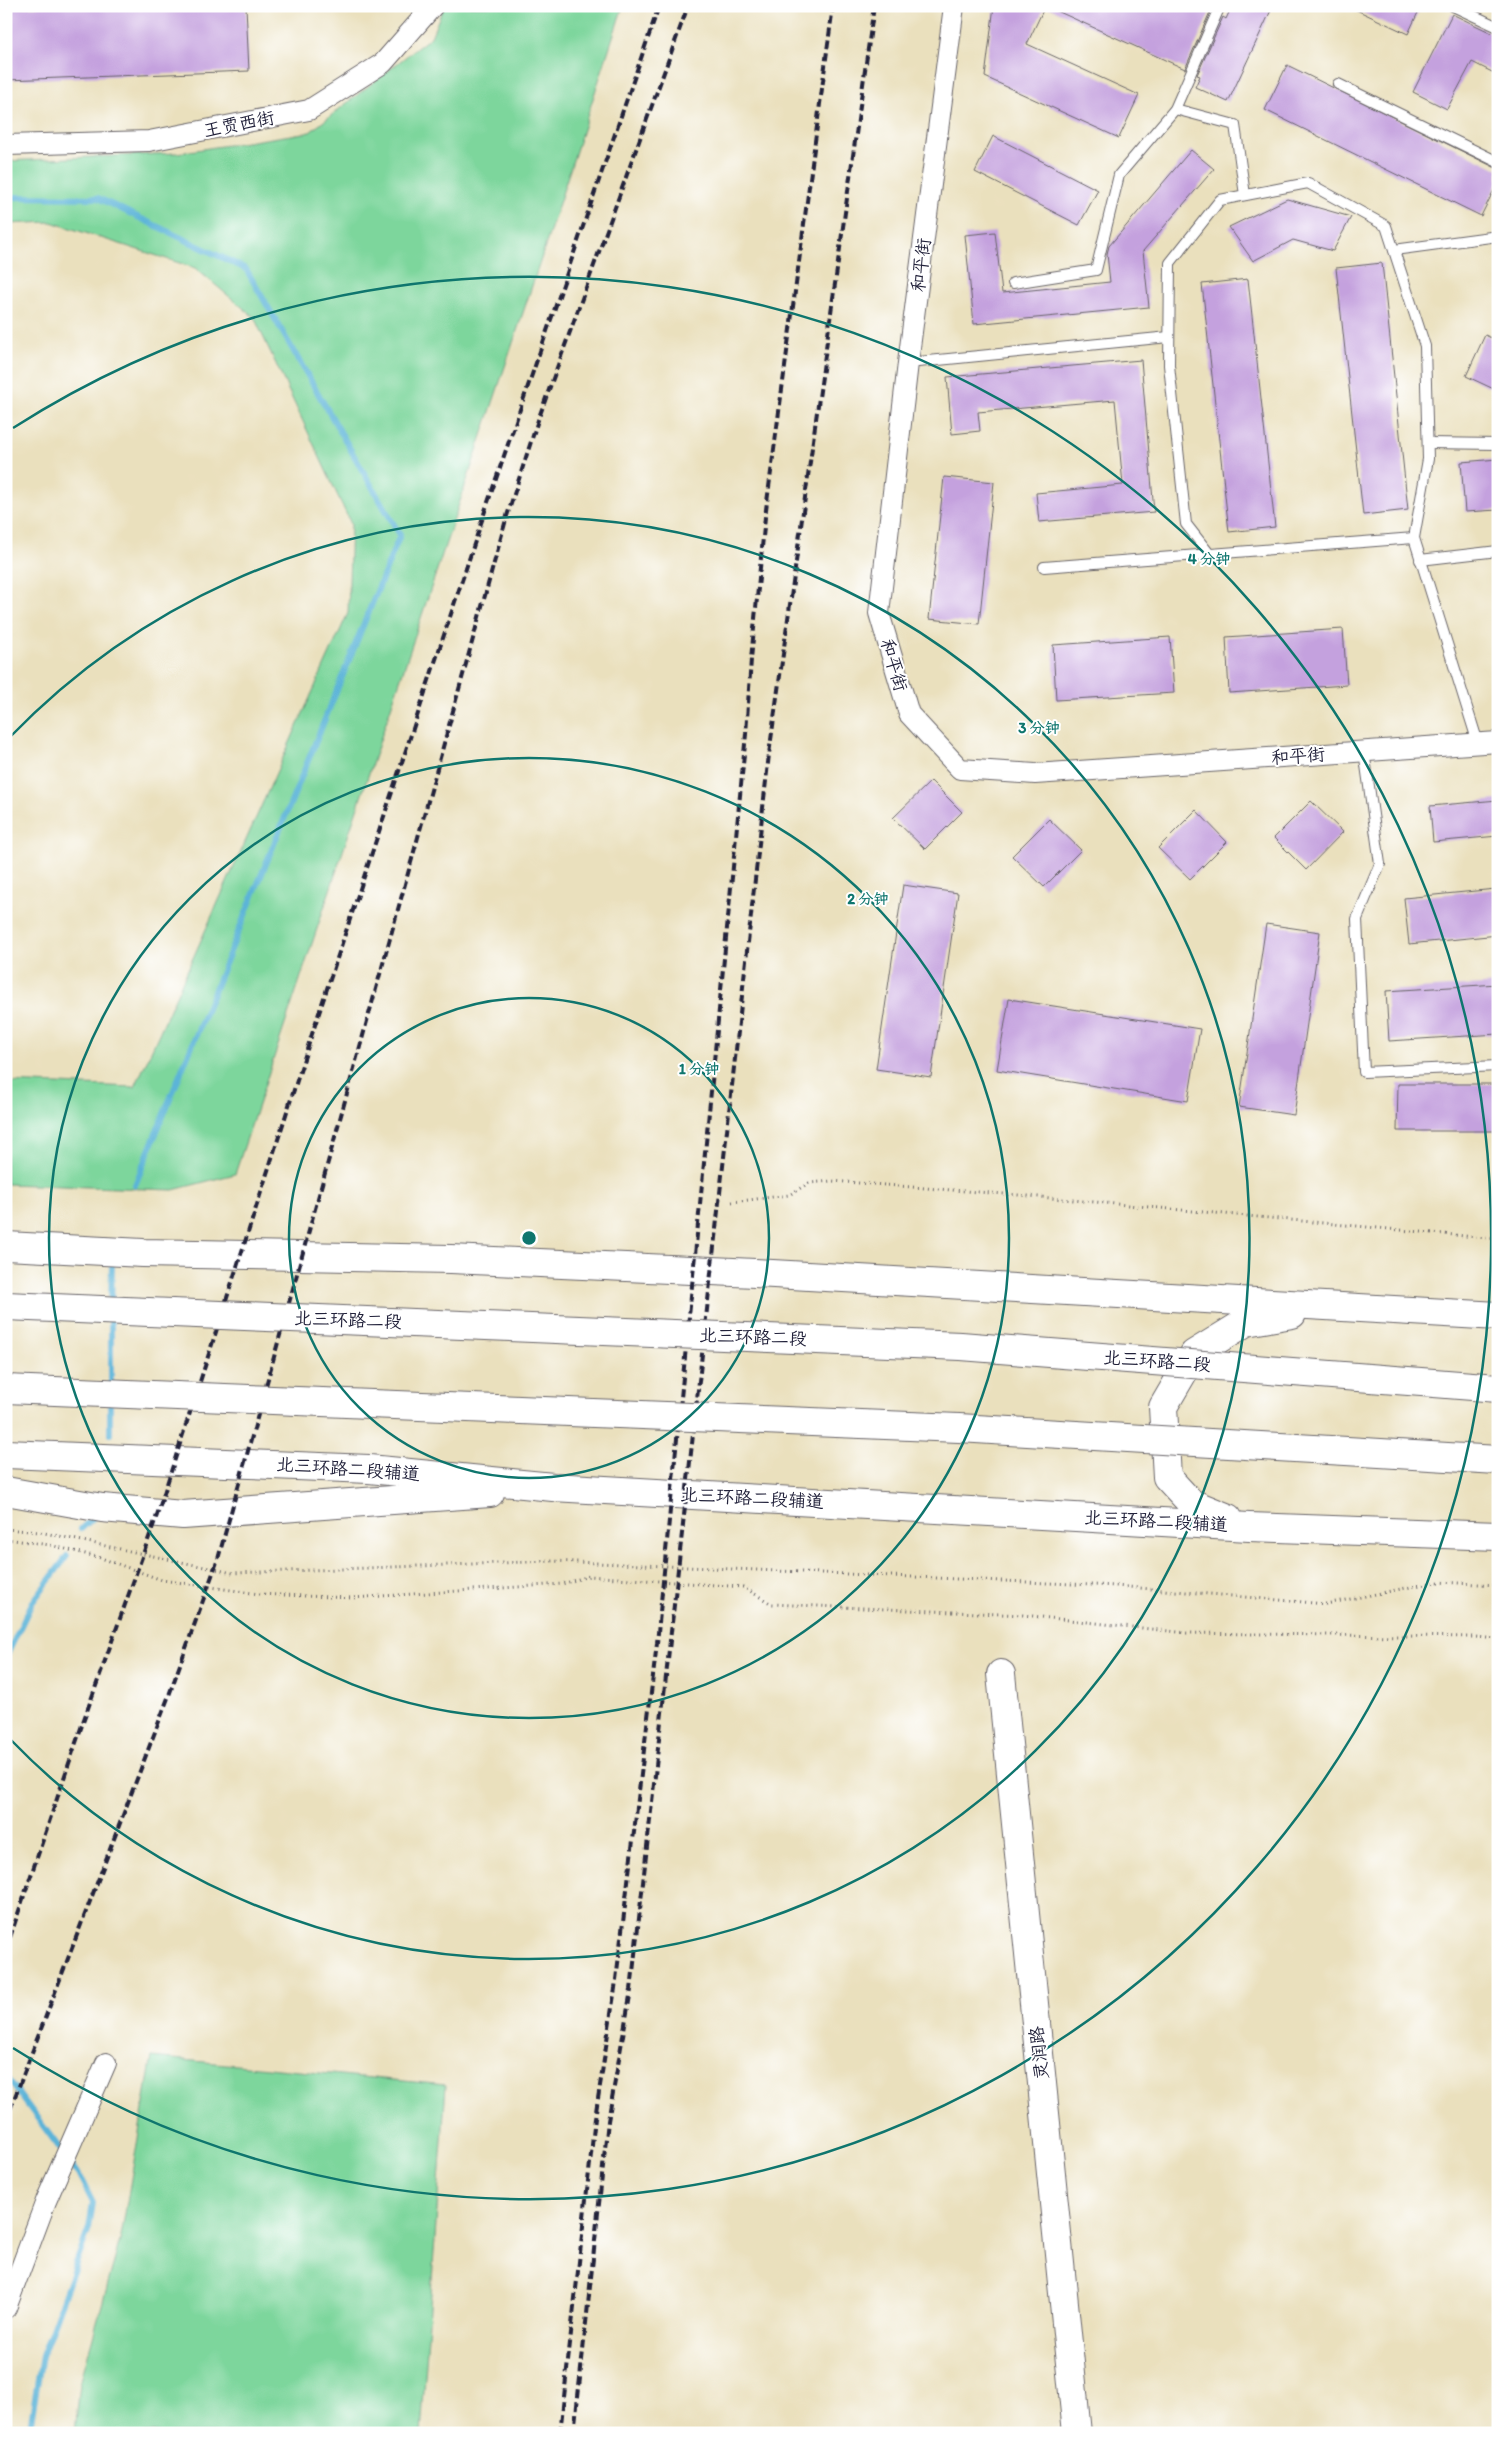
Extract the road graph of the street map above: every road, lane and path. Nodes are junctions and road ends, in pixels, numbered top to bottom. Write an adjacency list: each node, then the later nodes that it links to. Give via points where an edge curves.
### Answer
1 (433, 6): 8 (street, 王贾西街, via 383,63 309,110 149,142)
2 (954, 6): 15 (street, 和平街)
3 (1220, 6): 7 (lane)
4 (1453, 6): 5 (lane)
5 (1498, 27)
6 (1338, 84): 9 (lane)
7 (1175, 108): 10 (lane, via 1235,125); 13 (lane, via 1119,175 1096,270)
8 (6, 144)
9 (1498, 162)
10 (1245, 195): 12 (lane, via 1308,183 1386,226); 14 (lane, via 1220,200 1170,263)
11 (1498, 236): 12 (lane)
12 (1394, 250): 16 (lane, via 1424,346)
13 (1014, 283)
14 (1169, 337): 15 (lane); 20 (lane, via 1169,365 1186,524)
15 (908, 364): 25 (street, 和平街, via 879,613 909,714 960,769 1035,774)
16 (1428, 443): 17 (lane); 18 (lane)
17 (1498, 444)
18 (1414, 538): 20 (lane); 21 (lane)
19 (1498, 551): 21 (lane)
20 (1210, 556): 22 (lane)
21 (1420, 560): 24 (lane)
22 (1044, 567)
23 (1498, 742): 24 (street, 和平街)
24 (1478, 743): 25 (street, 和平街)
25 (1364, 751): 26 (lane, via 1380,864 1357,919 1364,1072)
26 (1498, 1066)
27 (732, 1202): 28 (path, via 789,1195 809,1182 832,1181)
28 (1498, 1239)
29 (6, 1246): 31 (main road, via 143,1253 510,1262)
30 (6, 1306): 33 (main road, 北三环路二段, bridge, via 961,1346)
31 (1337, 1306): 32 (main road); 39 (main road, via 1246,1322 1194,1354 1163,1407 1167,1477 1192,1503)
32 (1498, 1316)
33 (1498, 1388)
34 (6, 1389): 36 (main road, bridge, via 949,1427)
35 (6, 1454): 37 (main road, 北三环路二段辅道, via 370,1469)
36 (1498, 1460)
37 (553, 1487): 38 (main road, via 183,1515 102,1508); 39 (main road, 北三环路二段辅道)
38 (6, 1490)
39 (1249, 1527): 41 (main road, 北三环路二段辅道)
40 (6, 1529): 43 (path, via 40,1532 233,1573 552,1561 1116,1586 1326,1604 1436,1582)
41 (1498, 1536)
42 (6, 1539): 44 (path, via 50,1545 93,1556 162,1580 259,1594 352,1598 562,1584 589,1576 743,1587 772,1604 1022,1615 1187,1633)
43 (1498, 1585)
44 (1498, 1639)
45 (1001, 1674): 48 (main road, 灵润路)
46 (106, 2063): 47 (street, via 74,2134)
47 (6, 2308)
48 (1077, 2433)

